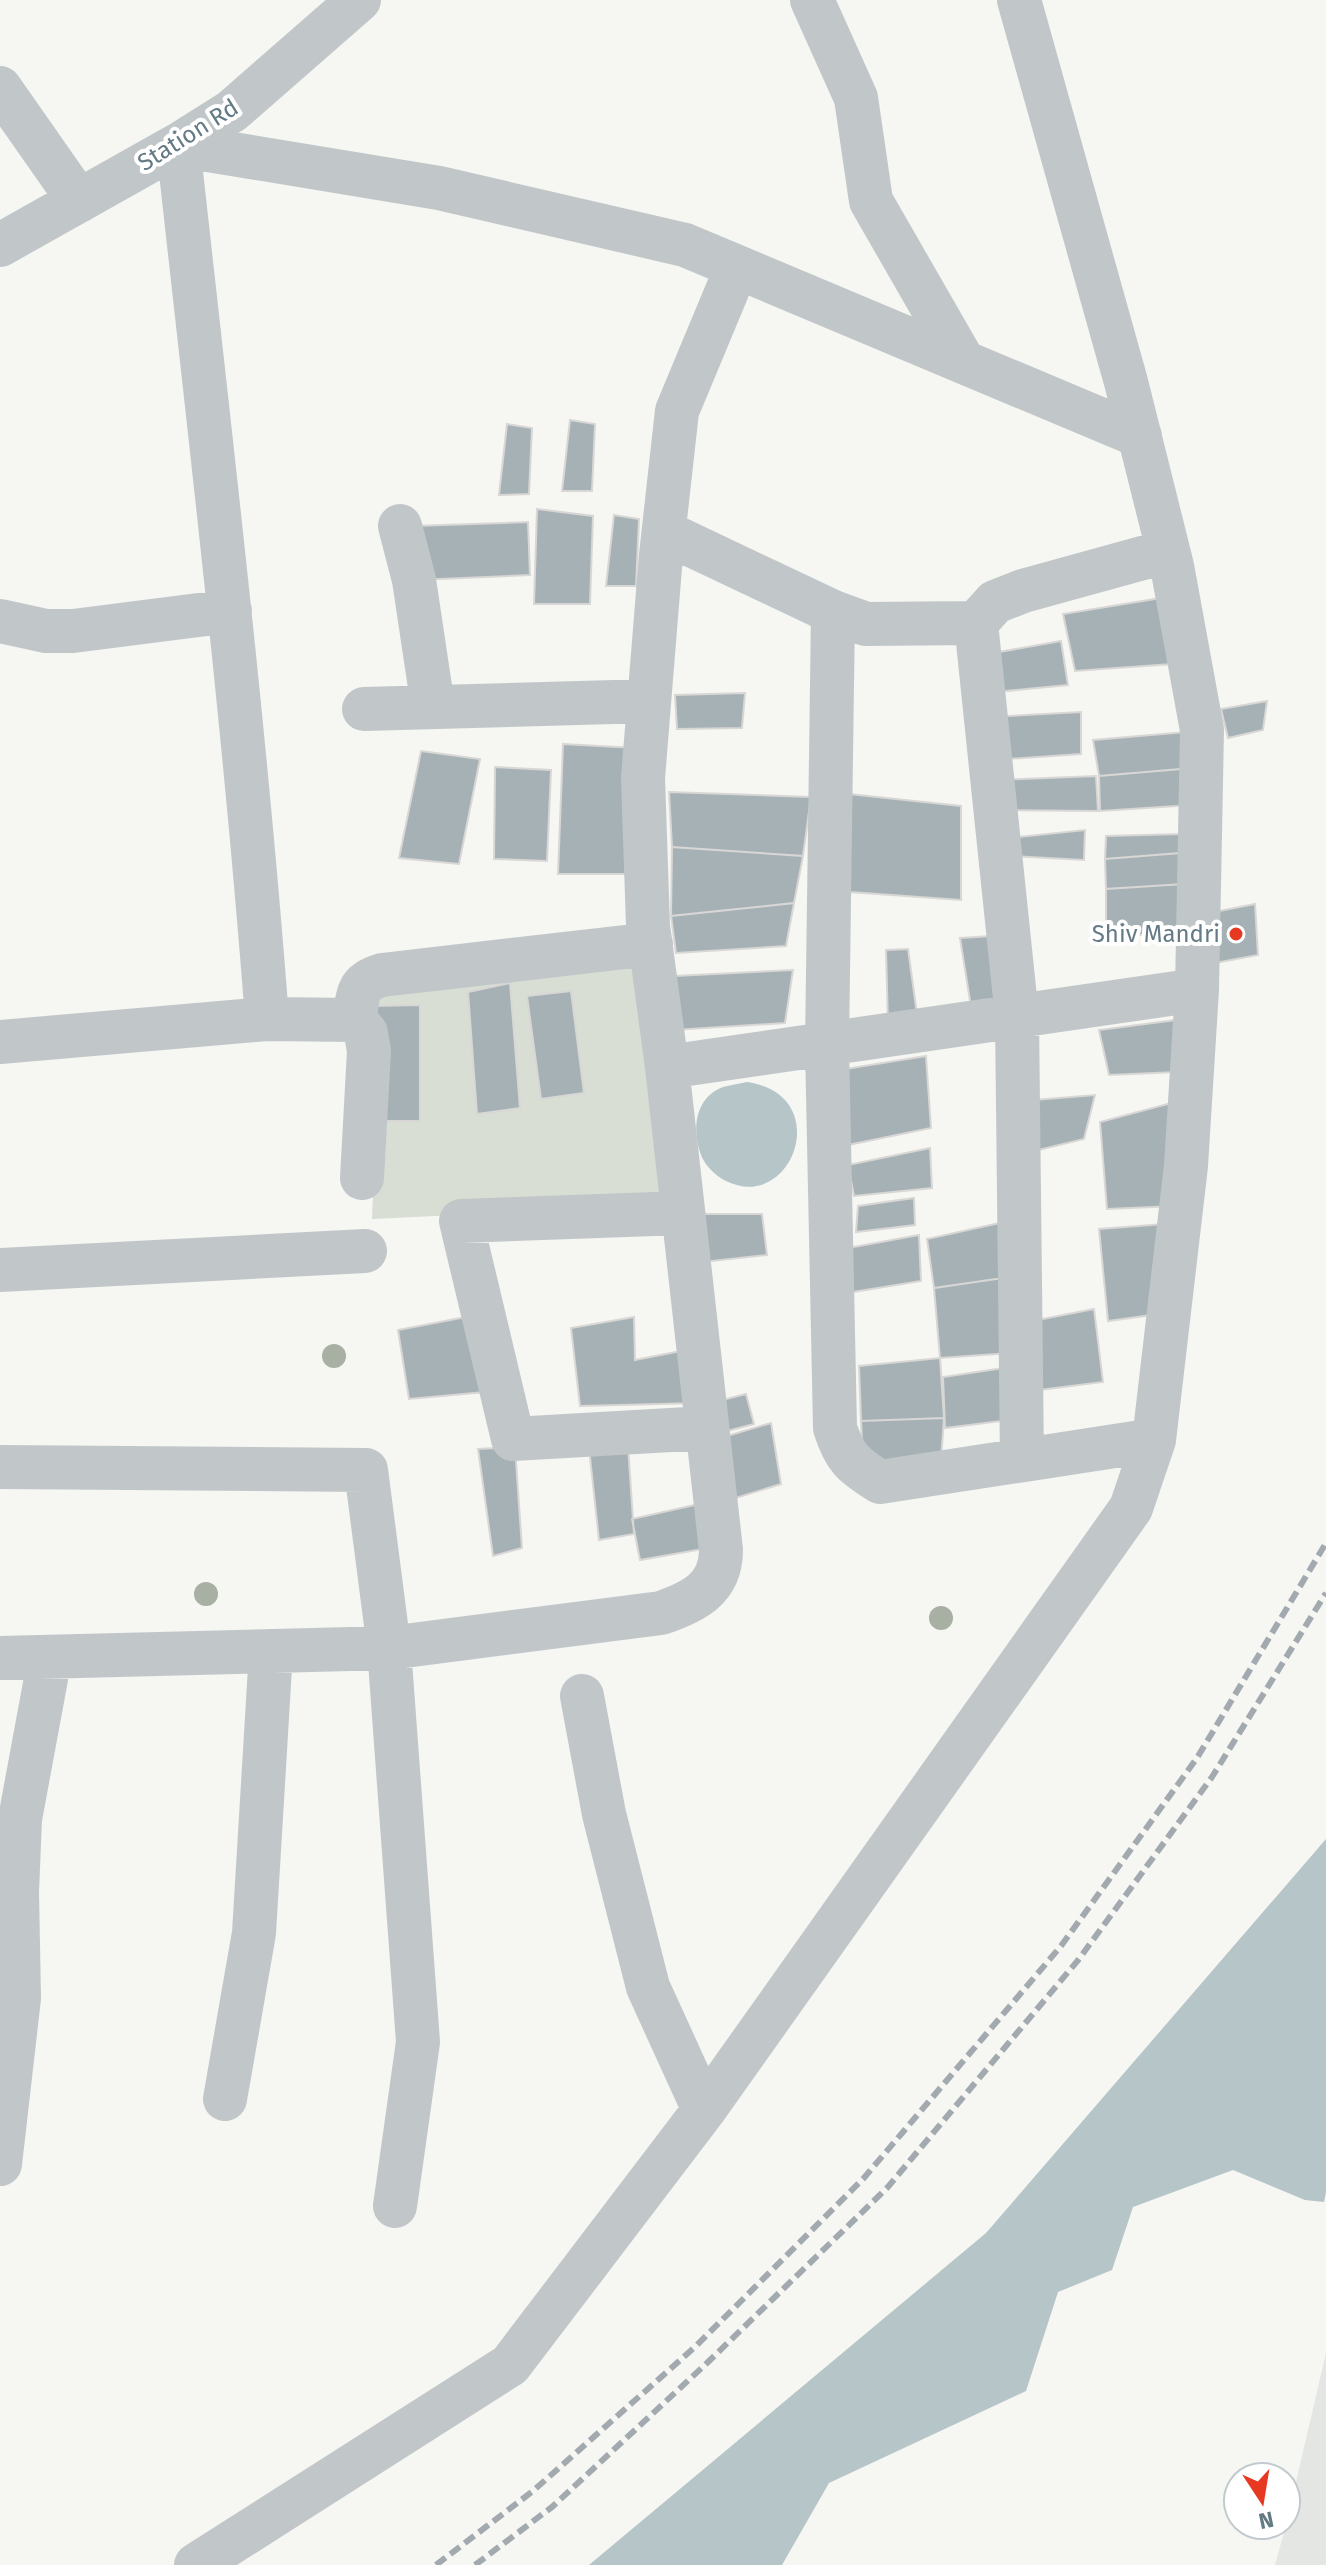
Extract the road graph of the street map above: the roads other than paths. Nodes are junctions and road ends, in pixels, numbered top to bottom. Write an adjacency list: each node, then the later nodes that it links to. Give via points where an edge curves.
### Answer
1 (359, 0): 5 (street, Station Rd, via 232,111)
2 (812, 0): 9 (street, via 856,98 871,201)
3 (1019, 0): 10 (street)
4 (0, 88): 6 (street)
5 (178, 145): 6 (street, Station Rd); 8 (street, via 439,188 685,245); 14 (street)
6 (79, 201): 7 (street, Station Rd)
7 (0, 245)
8 (737, 267): 9 (street); 12 (street, via 677,411)
9 (963, 361): 10 (street)
10 (1140, 436): 13 (street)
11 (400, 526): 19 (street, via 414,580)
12 (664, 532): 15 (street); 18 (street)
13 (1168, 551): 17 (street, via 1023,591 995,602); 22 (street, via 1202,730)
14 (230, 611): 16 (street, via 73,631); 24 (street)
15 (833, 612): 17 (street, via 866,624); 27 (street)
16 (0, 621)
17 (976, 623): 23 (street)
18 (649, 701): 19 (street); 21 (street, via 643,778)
19 (433, 707): 20 (street)
20 (364, 709)
21 (651, 944): 25 (street, via 382,975 362,986); 28 (street)
22 (1197, 990): 23 (street); 34 (street, via 1186,1166)
23 (1017, 1017): 27 (street); 35 (street)
24 (267, 1019): 25 (street); 26 (street)
25 (355, 1020): 29 (street, via 366,1033 369,1051)
26 (0, 1042)
27 (827, 1046): 28 (street); 35 (street, via 835,1428 842,1451 880,1482)
28 (667, 1067): 30 (street)
29 (362, 1178)
30 (683, 1213): 33 (street); 33 (street, via 461,1221 513,1439)
31 (365, 1251): 32 (street)
32 (0, 1270)
33 (706, 1428): 37 (street, via 721,1565 712,1584 688,1603 661,1613)
34 (1154, 1440): 35 (street); 43 (street, via 1131,1508)
35 (1022, 1460)
36 (0, 1467): 37 (street, via 366,1470)
37 (389, 1648): 38 (street); 45 (street, via 418,2042)
38 (271, 1651): 39 (street); 42 (street, via 254,1933)
39 (50, 1657): 40 (street); 44 (street, via 20,1819 19,1998)
40 (0, 1658)
41 (582, 1696): 43 (street, via 604,1814 648,1987)
42 (225, 2099)
43 (704, 2110): 46 (street, via 510,2365)
44 (0, 2164)
45 (395, 2206)
46 (196, 2565)

